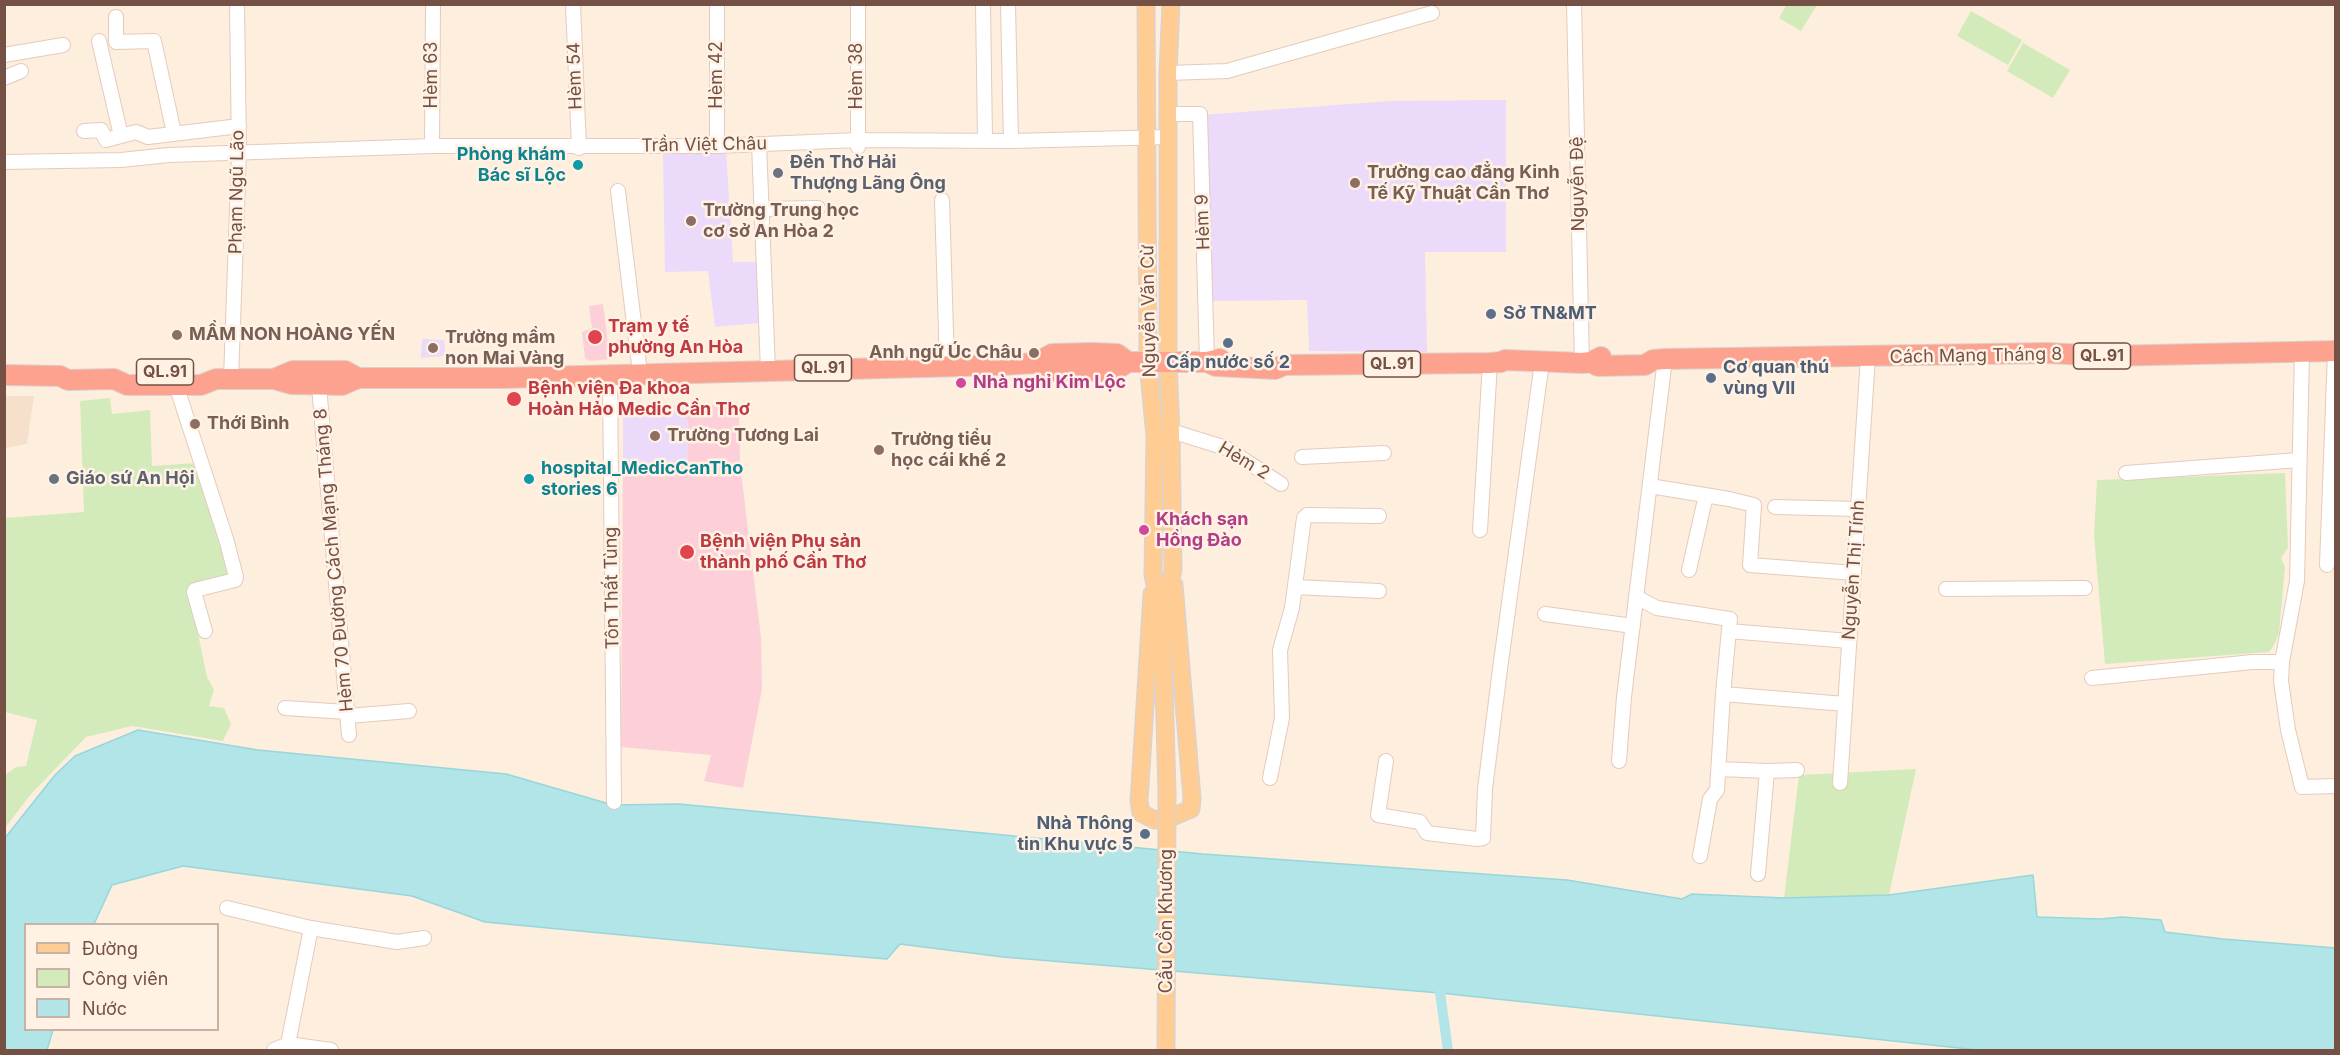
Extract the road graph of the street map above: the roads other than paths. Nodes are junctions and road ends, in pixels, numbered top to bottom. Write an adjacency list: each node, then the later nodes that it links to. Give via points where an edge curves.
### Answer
1 (237, 4): 20 (street, Phạm Ngũ Lão)
2 (433, 4): 30 (street, Hèm 63)
3 (573, 4): 32 (street, Hèm 54)
4 (717, 4): 31 (street, Hèm 42)
5 (858, 4): 28 (street, Hèm 38)
6 (983, 4): 26 (street)
7 (1008, 4): 27 (street)
8 (1146, 4): 25 (main road, Nguyễn Văn Cừ)
9 (1171, 4): 17 (main road, Nguyễn Văn Cừ)
10 (1574, 4): 47 (street, Nguyễn Đệ)
11 (1432, 13): 17 (street, via 1227,71)
12 (116, 17): 22 (street, via 116,42 154,41)
13 (99, 41): 23 (street)
14 (63, 45): 15 (street)
15 (4, 55)
16 (21, 71): 18 (street)
17 (1168, 73): 19 (main road, Nguyễn Văn Cừ)
18 (4, 78)
19 (1168, 114): 24 (main road, Nguyễn Văn Cừ); 45 (street, Hẻm 9, via 1200,114)
20 (239, 126): 22 (street); 33 (street, Phạm Ngũ Lão)
21 (84, 131): 23 (street, via 101,130 105,140)
22 (174, 133): 23 (street, via 148,137 136,132)
23 (121, 136)
24 (1168, 136): 25 (street, Trần Việt Châu); 44 (main road, Nguyễn Văn Cừ)
25 (1147, 137): 27 (street, Trần Việt Châu); 43 (main road, Nguyễn Văn Cừ)
26 (985, 140): 27 (street, Trần Việt Châu); 28 (street, Trần Việt Châu)
27 (1011, 141)
28 (857, 143): 29 (street, Trần Việt Châu)
29 (759, 144): 31 (street, Trần Việt Châu); 38 (street)
30 (432, 146): 32 (street, Trần Việt Châu); 33 (street, Trần Việt Châu)
31 (717, 146): 32 (street, Trần Việt Châu)
32 (579, 148)
33 (239, 153): 34 (street, Trần Việt Châu); 56 (street, Phạm Ngũ Lão)
34 (4, 162)
35 (618, 191): 51 (street)
36 (942, 200): 49 (street)
37 (818, 208): 38 (street)
38 (762, 209): 50 (street)
39 (2335, 351): 40 (highway, Cách Mạng Tháng 8 / QL.91); 74 (street)
40 (2302, 352): 41 (highway, Cách Mạng Tháng 8 / QL.91); 65 (street)
41 (1868, 357): 42 (highway, Cách Mạng Tháng 8 / QL.91); 71 (street, Nguyễn Thị Tính)
42 (1659, 360): 47 (highway, Cách Mạng Tháng 8 / QL.91, via 1645,356 1598,357); 68 (street)
43 (1138, 362): 44 (highway, Cách Mạng Tháng 8 / QL.91); 49 (highway, Cách Mạng Tháng 8 / QL.91, via 1117,354 1093,353 1052,354 1036,363); 78 (main road, Nguyễn Văn Cừ, via 1155,436)
44 (1168, 362): 45 (highway, Cách Mạng Tháng 8 / QL.91); 62 (main road, Nguyễn Văn Cừ)
45 (1207, 362): 48 (highway, Cách Mạng Tháng 8 / QL.91, via 1216,358 1275,360 1284,365)
46 (1540, 362): 47 (highway, Cách Mạng Tháng 8 / QL.91); 48 (highway, Cách Mạng Tháng 8 / QL.91, via 1525,359); 98 (street, via 1485,789 1483,838 1427,833 1420,822 1378,815)
47 (1587, 362)
48 (1496, 363): 73 (street)
49 (948, 365): 50 (highway, Cách Mạng Tháng 8 / QL.91)
50 (768, 370): 51 (highway, Cách Mạng Tháng 8 / QL.91)
51 (640, 373): 53 (highway, Cách Mạng Tháng 8 / QL.91)
52 (4, 375): 58 (highway, Cách Mạng Tháng 8 / QL.91, via 60,376)
53 (610, 375): 54 (highway, Cách Mạng Tháng 8 / QL.91); 107 (street, Tôn Thất Tùng)
54 (358, 378): 57 (highway, Cách Mạng Tháng 8 / QL.91, via 345,371 293,371); 61 (highway, Cách Mạng Tháng 8 / QL.91, via 342,385)
55 (114, 379): 56 (highway, Cách Mạng Tháng 8 / QL.91, via 126,372 202,372); 58 (highway, Cách Mạng Tháng 8 / QL.91); 59 (highway, Cách Mạng Tháng 8 / QL.91, via 127,385)
56 (224, 379): 57 (highway, Cách Mạng Tháng 8 / QL.91); 59 (highway, Cách Mạng Tháng 8 / QL.91, via 201,385)
57 (274, 379): 61 (highway, Cách Mạng Tháng 8 / QL.91)
58 (68, 380): 60 (highway, Cách Mạng Tháng 8 / QL.91, via 59,386)
59 (176, 385): 87 (street, via 236,577 195,590)
60 (4, 386)
61 (319, 386): 96 (street, Hẻm 70 Đường Cách Mạng Tháng 8)
62 (1171, 431): 67 (street, Hẻm 2, via 1226,448); 75 (main road, Nguyễn Văn Cừ)
63 (1384, 453): 64 (street)
64 (1302, 457)
65 (2299, 460): 66 (street); 90 (street, via 2297,581)
66 (2126, 473)
67 (1281, 484)
68 (1650, 486): 69 (street); 83 (street)
69 (1706, 495): 76 (street); 77 (street, via 1754,505 1750,565)
70 (1775, 507): 71 (street)
71 (1858, 508): 77 (street, Nguyễn Thị Tính)
72 (1379, 516): 79 (street, via 1307,515)
73 (1480, 530)
74 (2327, 564)
75 (1173, 570): 78 (main road, via 1192,798 1191,809 1155,820 1141,813 1139,801); 85 (main road, Nguyễn Văn Cừ)
76 (1689, 570)
77 (1854, 573): 89 (street, Nguyễn Thị Tính)
78 (1153, 575): 85 (main road, Nguyễn Văn Cừ)
79 (1294, 587): 82 (street); 103 (street, via 1280,650 1282,718)
80 (2085, 588): 81 (street)
81 (1946, 589)
82 (1379, 591)
83 (1636, 597): 86 (street); 88 (street, via 1658,608 1730,619)
84 (1545, 614): 86 (street)
85 (1162, 617): 106 (main road, Nguyễn Văn Cừ)
86 (1633, 626): 99 (street)
87 (205, 631)
88 (1729, 631): 89 (street); 92 (street)
89 (1850, 641): 93 (street, Nguyễn Thị Tính)
90 (2282, 662): 91 (street); 105 (street, via 2288,730 2302,787)
91 (2092, 678)
92 (1723, 694): 93 (street); 100 (street)
93 (1845, 704): 104 (street, Nguyễn Thị Tính)
94 (285, 708): 96 (street)
95 (409, 711): 96 (street)
96 (347, 714): 97 (street, Hẻm 70 Đường Cách Mạng Tháng 8)
97 (349, 735)
98 (1386, 761)
99 (1619, 761)
100 (1719, 769): 102 (street); 108 (street)
101 (1797, 770): 102 (street)
102 (1767, 771): 109 (street)
103 (1270, 778)
104 (1840, 783)
105 (2336, 786)
106 (1167, 792): 116 (main road, Cầu Cồn Khương, bridge)
107 (614, 802)
108 (1700, 856)
109 (1758, 874)
110 (227, 908): 111 (street)
111 (311, 928): 112 (street, via 397,942); 113 (street)
112 (424, 938)
113 (288, 1044): 114 (street); 115 (street)
114 (274, 1050)
115 (331, 1050)
116 (1166, 1050)

